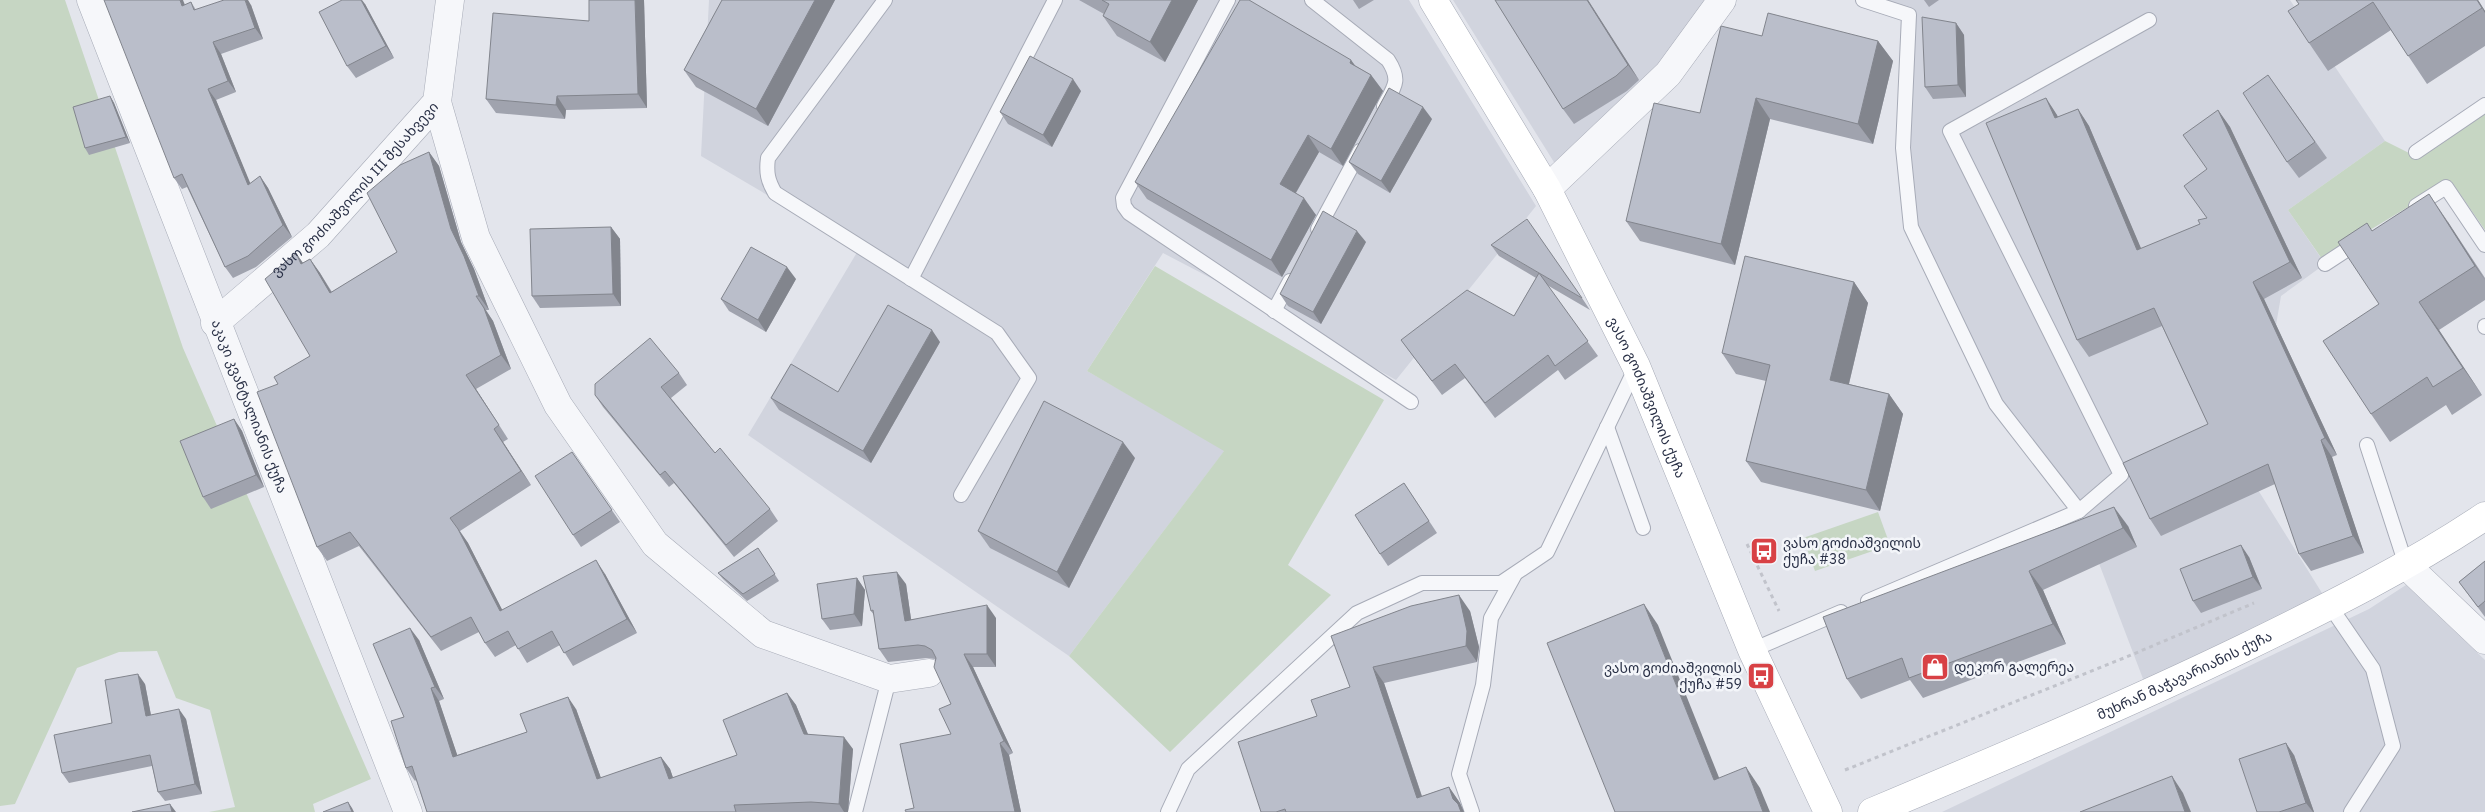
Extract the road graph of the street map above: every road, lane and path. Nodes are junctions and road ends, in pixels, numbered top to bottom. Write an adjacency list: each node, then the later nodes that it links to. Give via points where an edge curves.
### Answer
1 (91, 0): 25 (street, აკაკი კვანტალიანის ქუჩა)
2 (450, 0): 11 (street, ვასო გოძიაშვილის III შესახვევი)
3 (885, 0): 23 (lane, via 768,158 766,170 775,193)
4 (1055, 0): 23 (lane)
5 (1228, 0): 24 (lane, via 1123,198 1124,206 1129,213)
6 (1312, 0): 13 (lane, via 1388,60 1396,72 1396,85)
7 (1433, 0): 16 (main road, ვასო გოძიაშვილის ქუჩა)
8 (1722, 0): 16 (street, via 1668,74)
9 (1863, 0): 31 (lane, via 1909,15 1903,148 1911,227 1996,404)
10 (2149, 20): 31 (lane, via 1950,131 2121,475)
11 (437, 102): 25 (street, ვასო გოძიაშვილის III შესახვევი, via 318,235); 41 (street, via 476,238 558,405 655,544 763,634)
12 (2485, 105): 15 (lane)
13 (1377, 120)
14 (1368, 137): 19 (lane)
15 (2416, 152)
16 (1547, 189): 26 (main road, ვასო გოძიაშვილის ქუჩა)
17 (2405, 213): 20 (lane, via 2446,187)
18 (2373, 233): 21 (lane)
19 (1311, 242)
20 (2485, 245)
21 (2325, 264)
22 (1297, 268): 24 (lane)
23 (911, 279): 30 (lane, via 997,333 1029,378)
24 (1274, 311): 27 (lane)
25 (215, 323): 43 (street, აკაკი კვანტალიანის ქუჩა)
26 (1636, 366): 28 (lane); 39 (main road, ვასო გოძიაშვილის ქუჩა)
27 (1412, 402)
28 (1608, 427): 33 (lane); 35 (lane, via 1547,552)
29 (2367, 445): 34 (lane)
30 (960, 495)
31 (2079, 510): 39 (lane)
32 (2485, 516): 34 (main road, მუხრან მაჭავარიანის ქუჩა)
33 (1643, 528)
34 (2406, 566): 37 (main road, მუხრან მაჭავარიანის ქუჩა); 38 (street)
35 (1516, 573): 45 (lane, via 1501,583 1422,583 1357,613 1188,769); 46 (lane, via 1491,618 1483,686 1459,774)
36 (2261, 601): 42 (path)
37 (2330, 606): 48 (main road, მუხრან მაჭავარიანის ქუჩა, via 2149,694); 49 (lane, via 2373,669 2393,746)
38 (2485, 640)
39 (1752, 650): 42 (main road, ვასო გოძიაშვილის ქუჩა)
40 (929, 673): 41 (street)
41 (889, 679): 44 (lane)
42 (1815, 782): 47 (main road, ვასო გოძიაშვილის ქუჩა)
43 (408, 812)
44 (855, 812)
45 (1168, 812)
46 (1472, 812)
47 (1828, 812)
48 (1872, 812)
49 (2351, 812)

